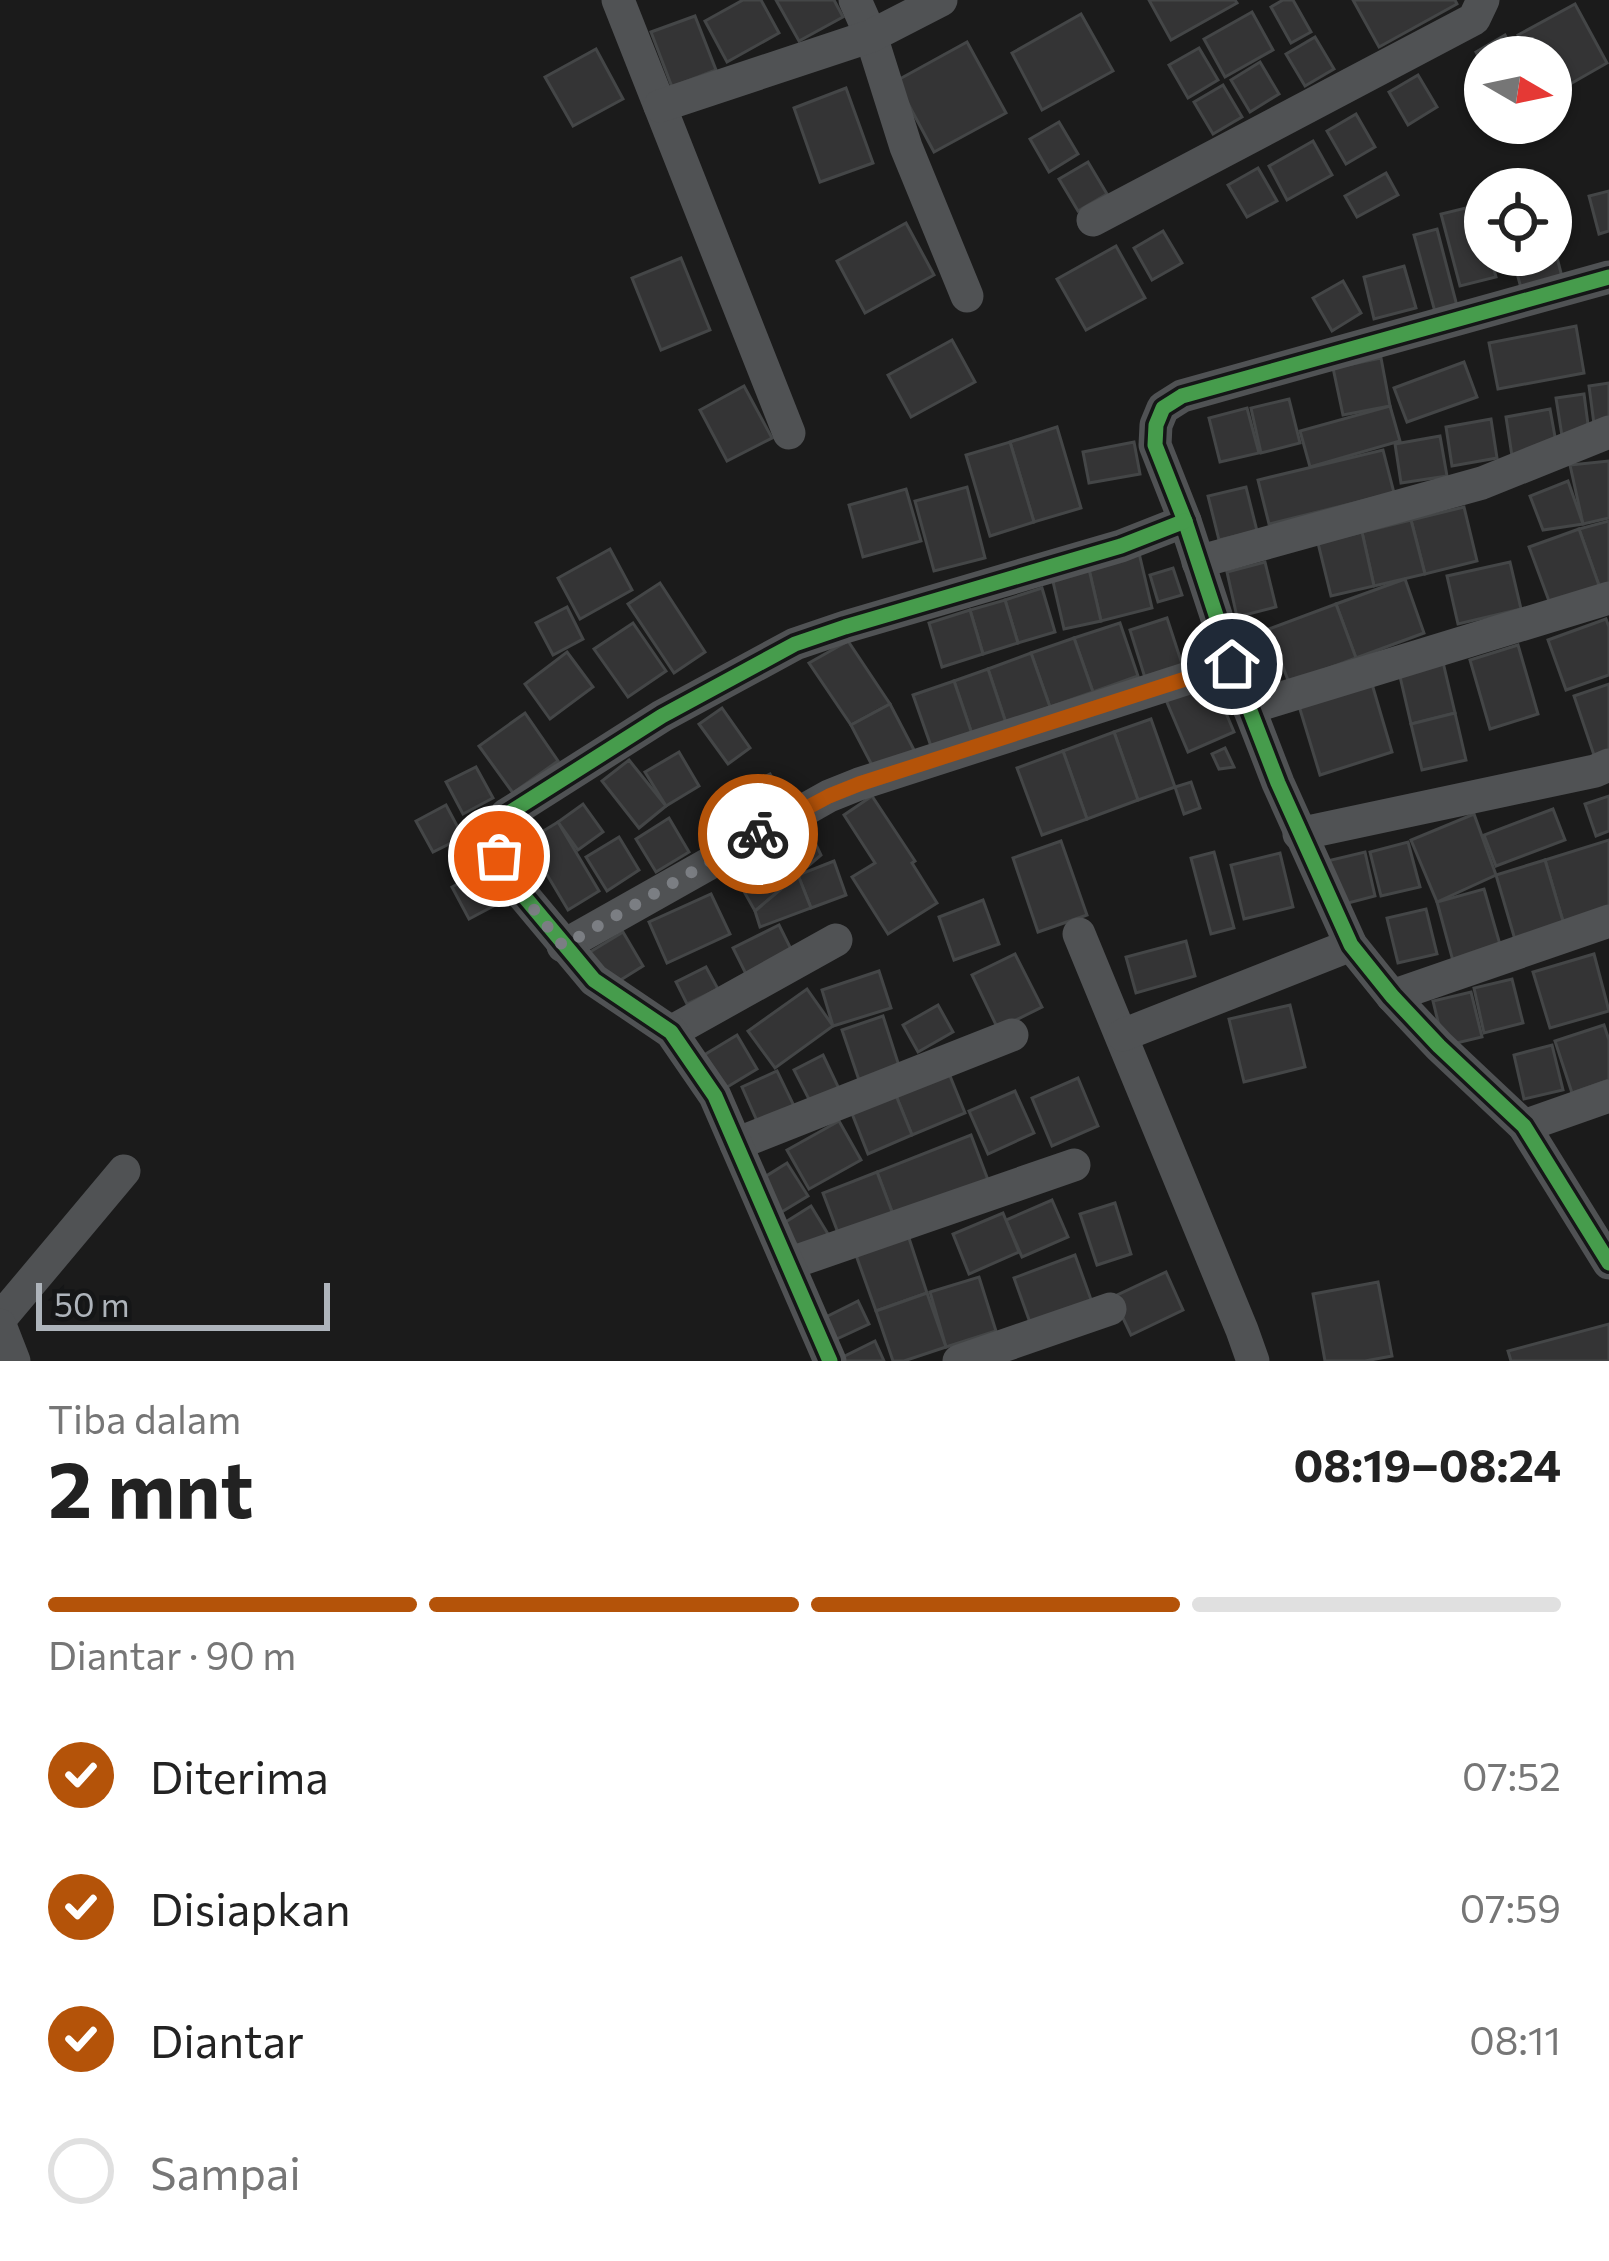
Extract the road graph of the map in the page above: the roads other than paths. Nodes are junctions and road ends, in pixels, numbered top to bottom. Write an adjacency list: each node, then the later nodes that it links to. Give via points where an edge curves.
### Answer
1 (618, 0): 6 (street)
2 (855, 0): 5 (street)
3 (941, 0): 5 (street)
4 (1483, 0): 7 (street, via 1474,19)
5 (871, 36): 6 (street); 9 (street)
6 (660, 106): 11 (street)
7 (1093, 220)
8 (1609, 277): 12 (street, via 1182,396 1163,408 1156,446)
9 (967, 296)
10 (1609, 432): 13 (street, via 1482,484)
11 (789, 433)
12 (1185, 521): 13 (street); 23 (street, via 795,644 506,815 498,834 508,877)
13 (1198, 562): 15 (street)
14 (1609, 598): 16 (street)
15 (1232, 664): 16 (street); 23 (street, via 829,796)
16 (1249, 708): 18 (street)
17 (1609, 765): 18 (street)
18 (1299, 834): 22 (street)
19 (1609, 921): 24 (street)
20 (1079, 934): 27 (street)
21 (836, 940): 25 (street)
22 (1352, 945): 24 (street); 27 (street)
23 (563, 946): 25 (street, via 594,980)
24 (1393, 996): 29 (street)
25 (671, 1033): 30 (street, via 715,1096)
26 (1012, 1035): 30 (street)
27 (1123, 1035): 40 (street)
28 (1609, 1096): 29 (street)
29 (1524, 1126): 33 (street)
30 (736, 1144): 34 (street)
31 (1074, 1165): 34 (street)
32 (124, 1171): 36 (street)
33 (1609, 1263)
34 (788, 1264): 38 (street)
35 (1110, 1309): 39 (street)
36 (0, 1322): 37 (street)
37 (14, 1361)
38 (830, 1361)
39 (959, 1361)
40 (1253, 1361)

